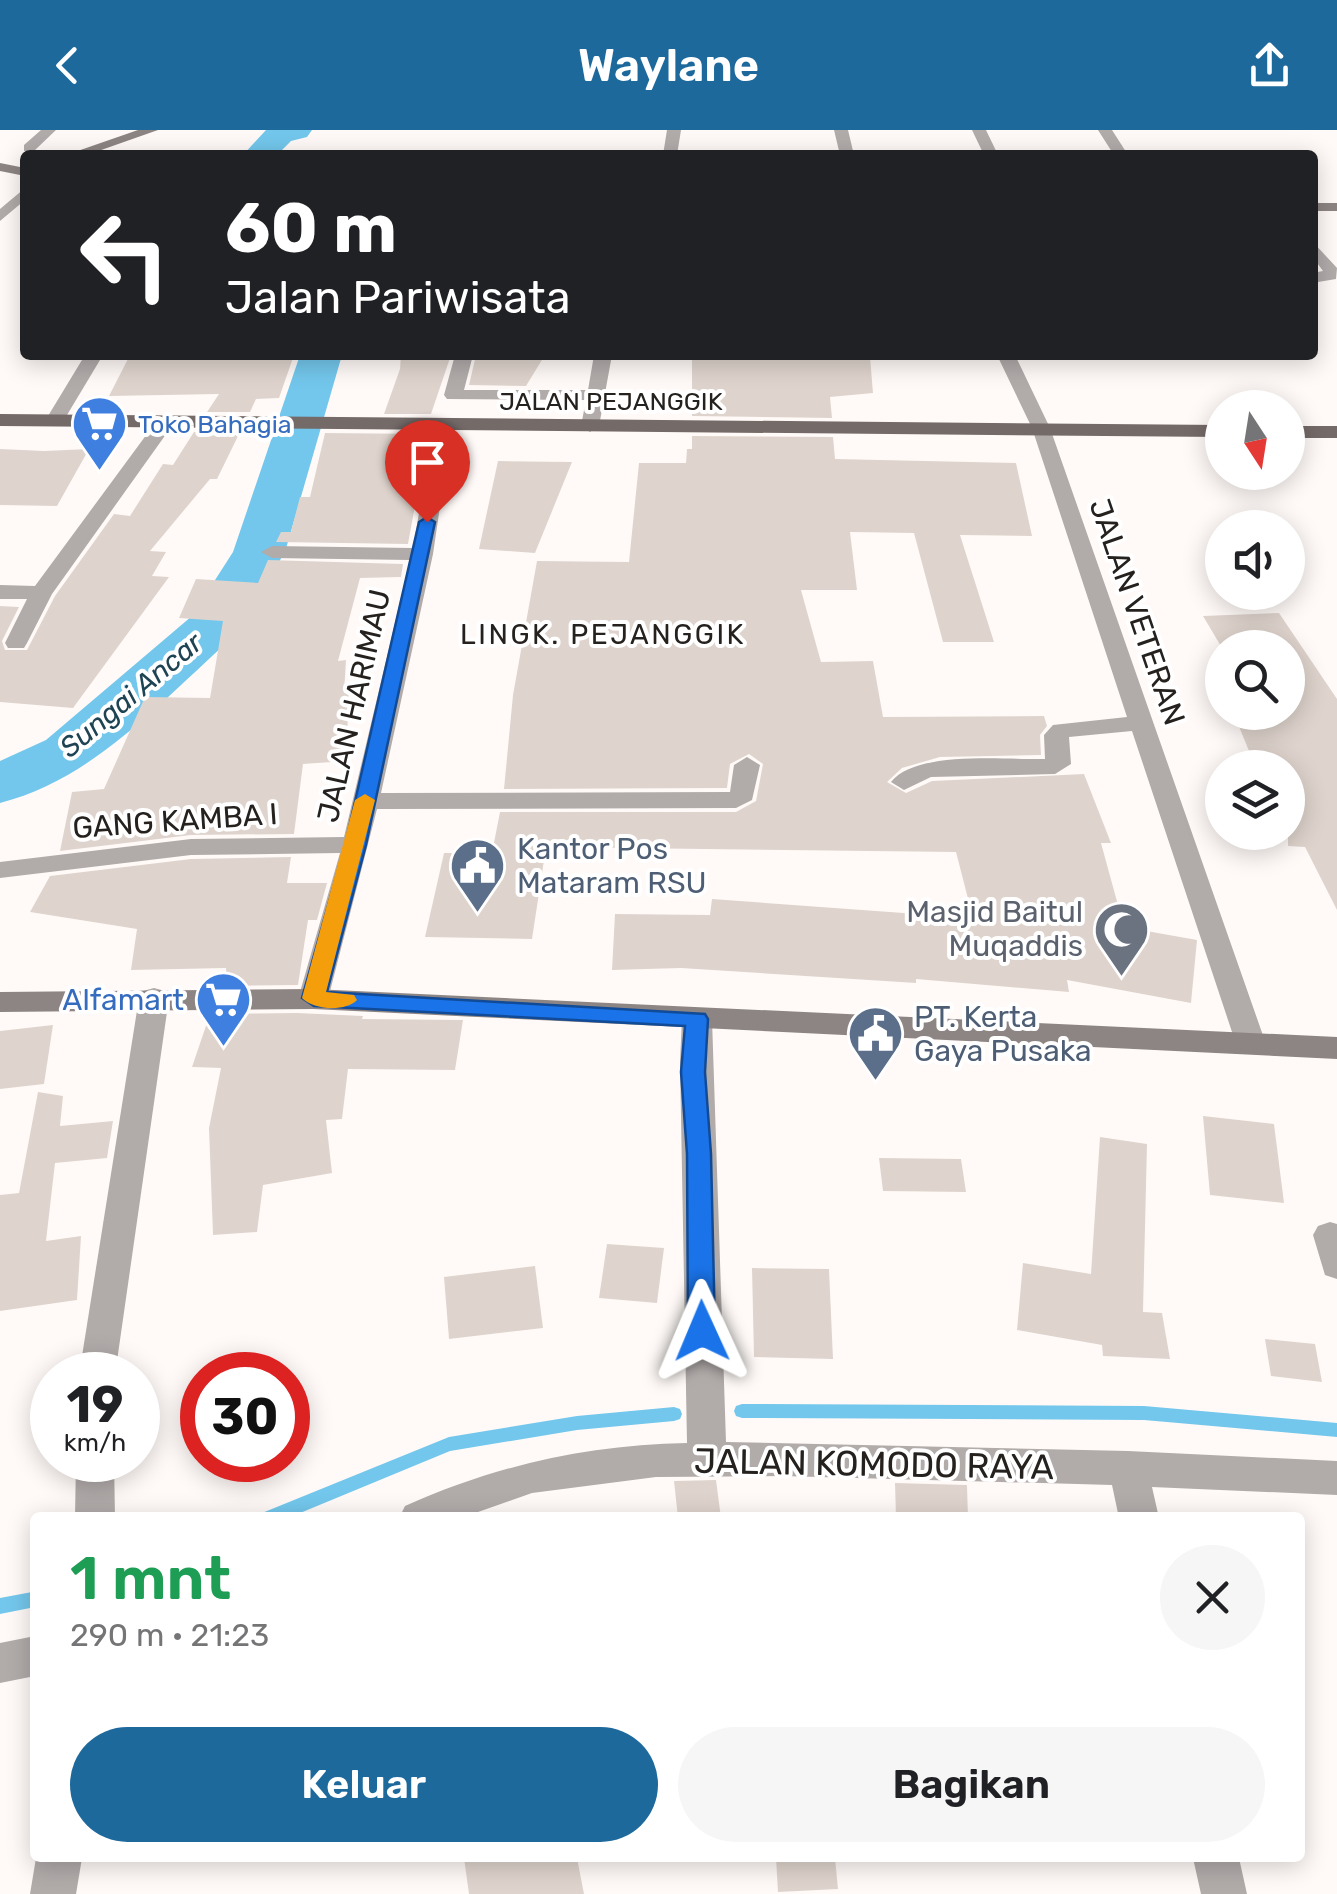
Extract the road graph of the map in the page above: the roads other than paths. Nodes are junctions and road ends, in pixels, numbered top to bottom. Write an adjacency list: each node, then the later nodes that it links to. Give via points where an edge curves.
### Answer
1 (49, 130): 3 (street)
2 (151, 130): 4 (street)
3 (29, 148)
4 (89, 150)
5 (20, 197): 6 (street)
6 (0, 217)
7 (1318, 253): 8 (street, via 1331,271)
8 (1318, 277)
9 (91, 360): 15 (street)
10 (463, 360): 13 (street, via 453,395)
11 (603, 360): 13 (street)
12 (1008, 360): 19 (street, JALAN VETERAN)
13 (595, 396): 18 (street)
14 (0, 420): 15 (main road, JALAN PEJANGGIK)
15 (54, 421): 16 (main road, JALAN PEJANGGIK)
16 (165, 422): 17 (main road, JALAN PEJANGGIK); 26 (street)
17 (443, 425): 18 (main road, JALAN PEJANGGIK); 24 (street, JALAN HARIMAU)
18 (590, 426): 19 (main road, JALAN PEJANGGIK)
19 (1040, 428): 20 (main road, JALAN PEJANGGIK); 28 (street, JALAN VETERAN)
20 (1205, 430)
21 (1305, 432): 22 (main road)
22 (1337, 432)
23 (272, 552): 24 (street)
24 (422, 554): 31 (street, JALAN HARIMAU)
25 (0, 592): 26 (street)
26 (41, 592): 27 (street)
27 (16, 643)
28 (1142, 723): 30 (street, via 1062,730 1054,766 930,769); 38 (street, JALAN VETERAN)
29 (747, 764): 31 (street, via 743,796 736,800)
30 (904, 782)
31 (365, 802): 32 (street, JALAN HARIMAU)
32 (356, 845): 33 (street, GANG KAMBA I, via 190,847); 35 (street, JALAN HARIMAU)
33 (0, 870)
34 (154, 998): 35 (street); 36 (street); 40 (street)
35 (314, 998): 37 (street)
36 (0, 1002)
37 (697, 1019): 38 (street); 41 (street, via 693,1072)
38 (1251, 1044): 39 (street)
39 (1337, 1048)
40 (100, 1352)
41 (708, 1451): 42 (street, JALAN KOMODO RAYA); 46 (street, JALAN KOMODO RAYA, via 490,1488)
42 (1128, 1468): 43 (street, JALAN KOMODO RAYA); 47 (street)
43 (1337, 1478)
44 (95, 1482): 45 (street)
45 (95, 1512)
46 (433, 1512)
47 (1138, 1512)
48 (30, 1657): 49 (street)
49 (0, 1663)
50 (58, 1862): 52 (street)
51 (1217, 1862): 53 (street)
52 (53, 1894)
53 (1224, 1894)

